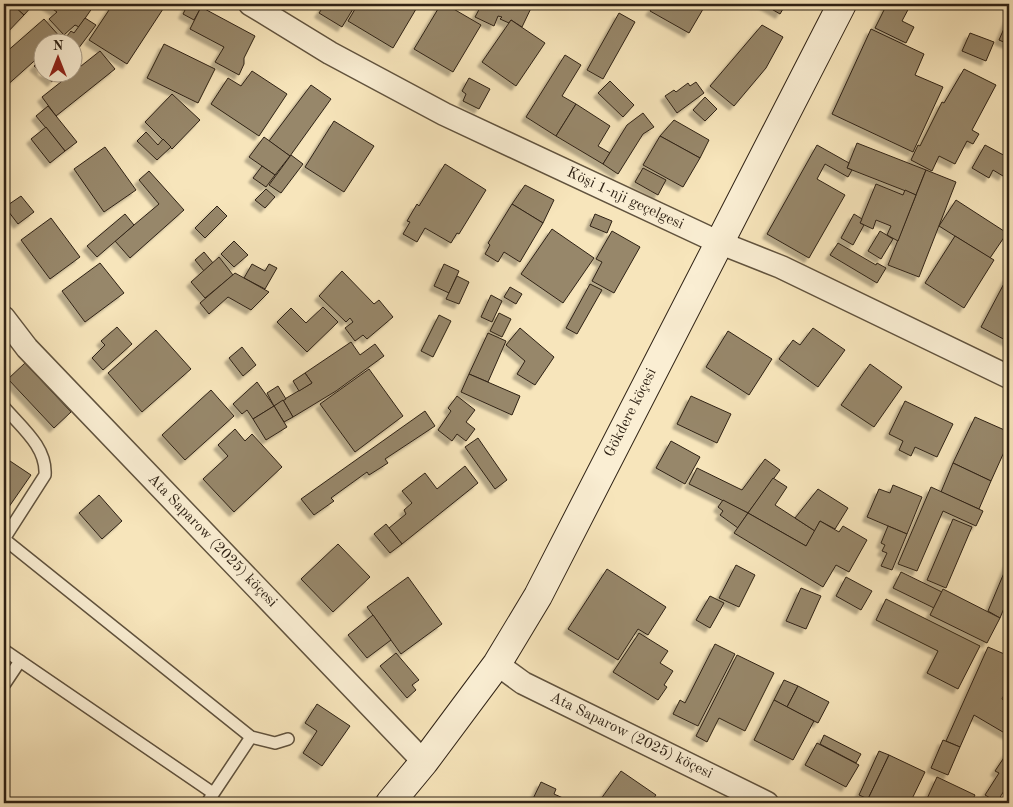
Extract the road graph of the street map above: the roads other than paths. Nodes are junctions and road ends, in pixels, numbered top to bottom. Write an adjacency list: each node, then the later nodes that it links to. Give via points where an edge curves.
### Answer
1 (250, 4): 3 (street, Köşi 1-nji geçelgesi, via 330,54 444,114)
2 (842, 4): 3 (street, Gökdere köçesi)
3 (718, 242): 5 (street, Köşi 1-nji geçelgesi, via 781,268); 10 (street, Gökdere köçesi, via 538,596)
4 (4, 318): 14 (street, Ata Saparow (2025) köçesi, via 27,348)
5 (1009, 377)
6 (4, 407): 7 (lane, via 39,448 46,465 45,475)
7 (4, 539): 12 (lane)
8 (4, 650): 9 (lane)
9 (20, 661): 11 (lane); 15 (lane)
10 (497, 664): 14 (street, Gökdere köçesi); 18 (street, Ata Saparow (2025) köçesi, via 523,683)
11 (4, 685)
12 (251, 737): 13 (lane, via 275,744); 15 (lane)
13 (288, 739)
14 (424, 762): 17 (street, Gökdere köçesi)
15 (213, 793): 16 (lane)
16 (206, 803)
17 (390, 803)
18 (767, 803)

